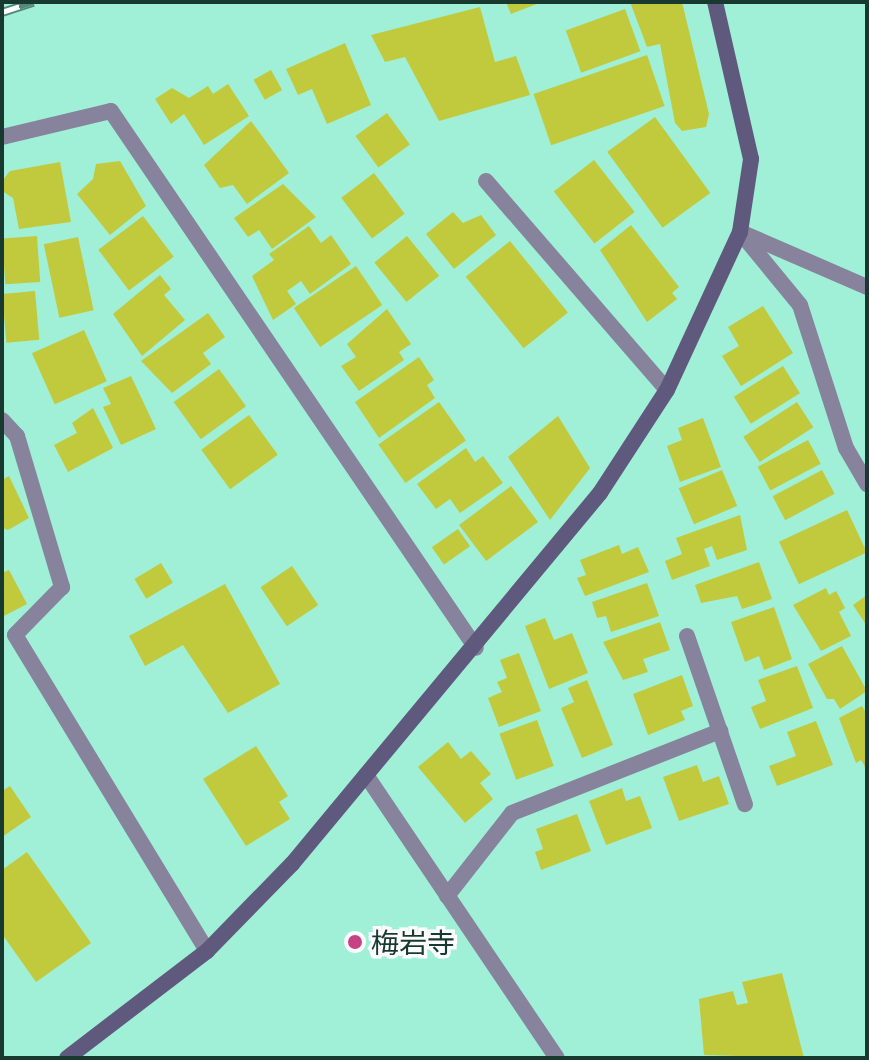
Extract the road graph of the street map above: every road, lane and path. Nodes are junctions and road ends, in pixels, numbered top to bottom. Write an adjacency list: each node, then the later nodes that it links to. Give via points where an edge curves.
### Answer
1 (715, 2): 4 (street, via 751,159)
2 (2, 137): 10 (street, via 111,111)
3 (486, 181): 6 (street)
4 (740, 232): 5 (street); 6 (street); 8 (street, via 800,305 846,448)
5 (867, 287)
6 (667, 390): 10 (street, via 600,493)
7 (2, 420): 15 (street, via 17,436 62,587 15,635)
8 (867, 484)
9 (687, 636): 11 (street)
10 (476, 648): 12 (street)
11 (720, 731): 13 (street); 14 (street, via 512,813)
12 (366, 775): 14 (street); 15 (street)
13 (745, 804)
14 (447, 896): 17 (street)
15 (207, 951): 16 (street)
16 (67, 1058)
17 (557, 1058)

